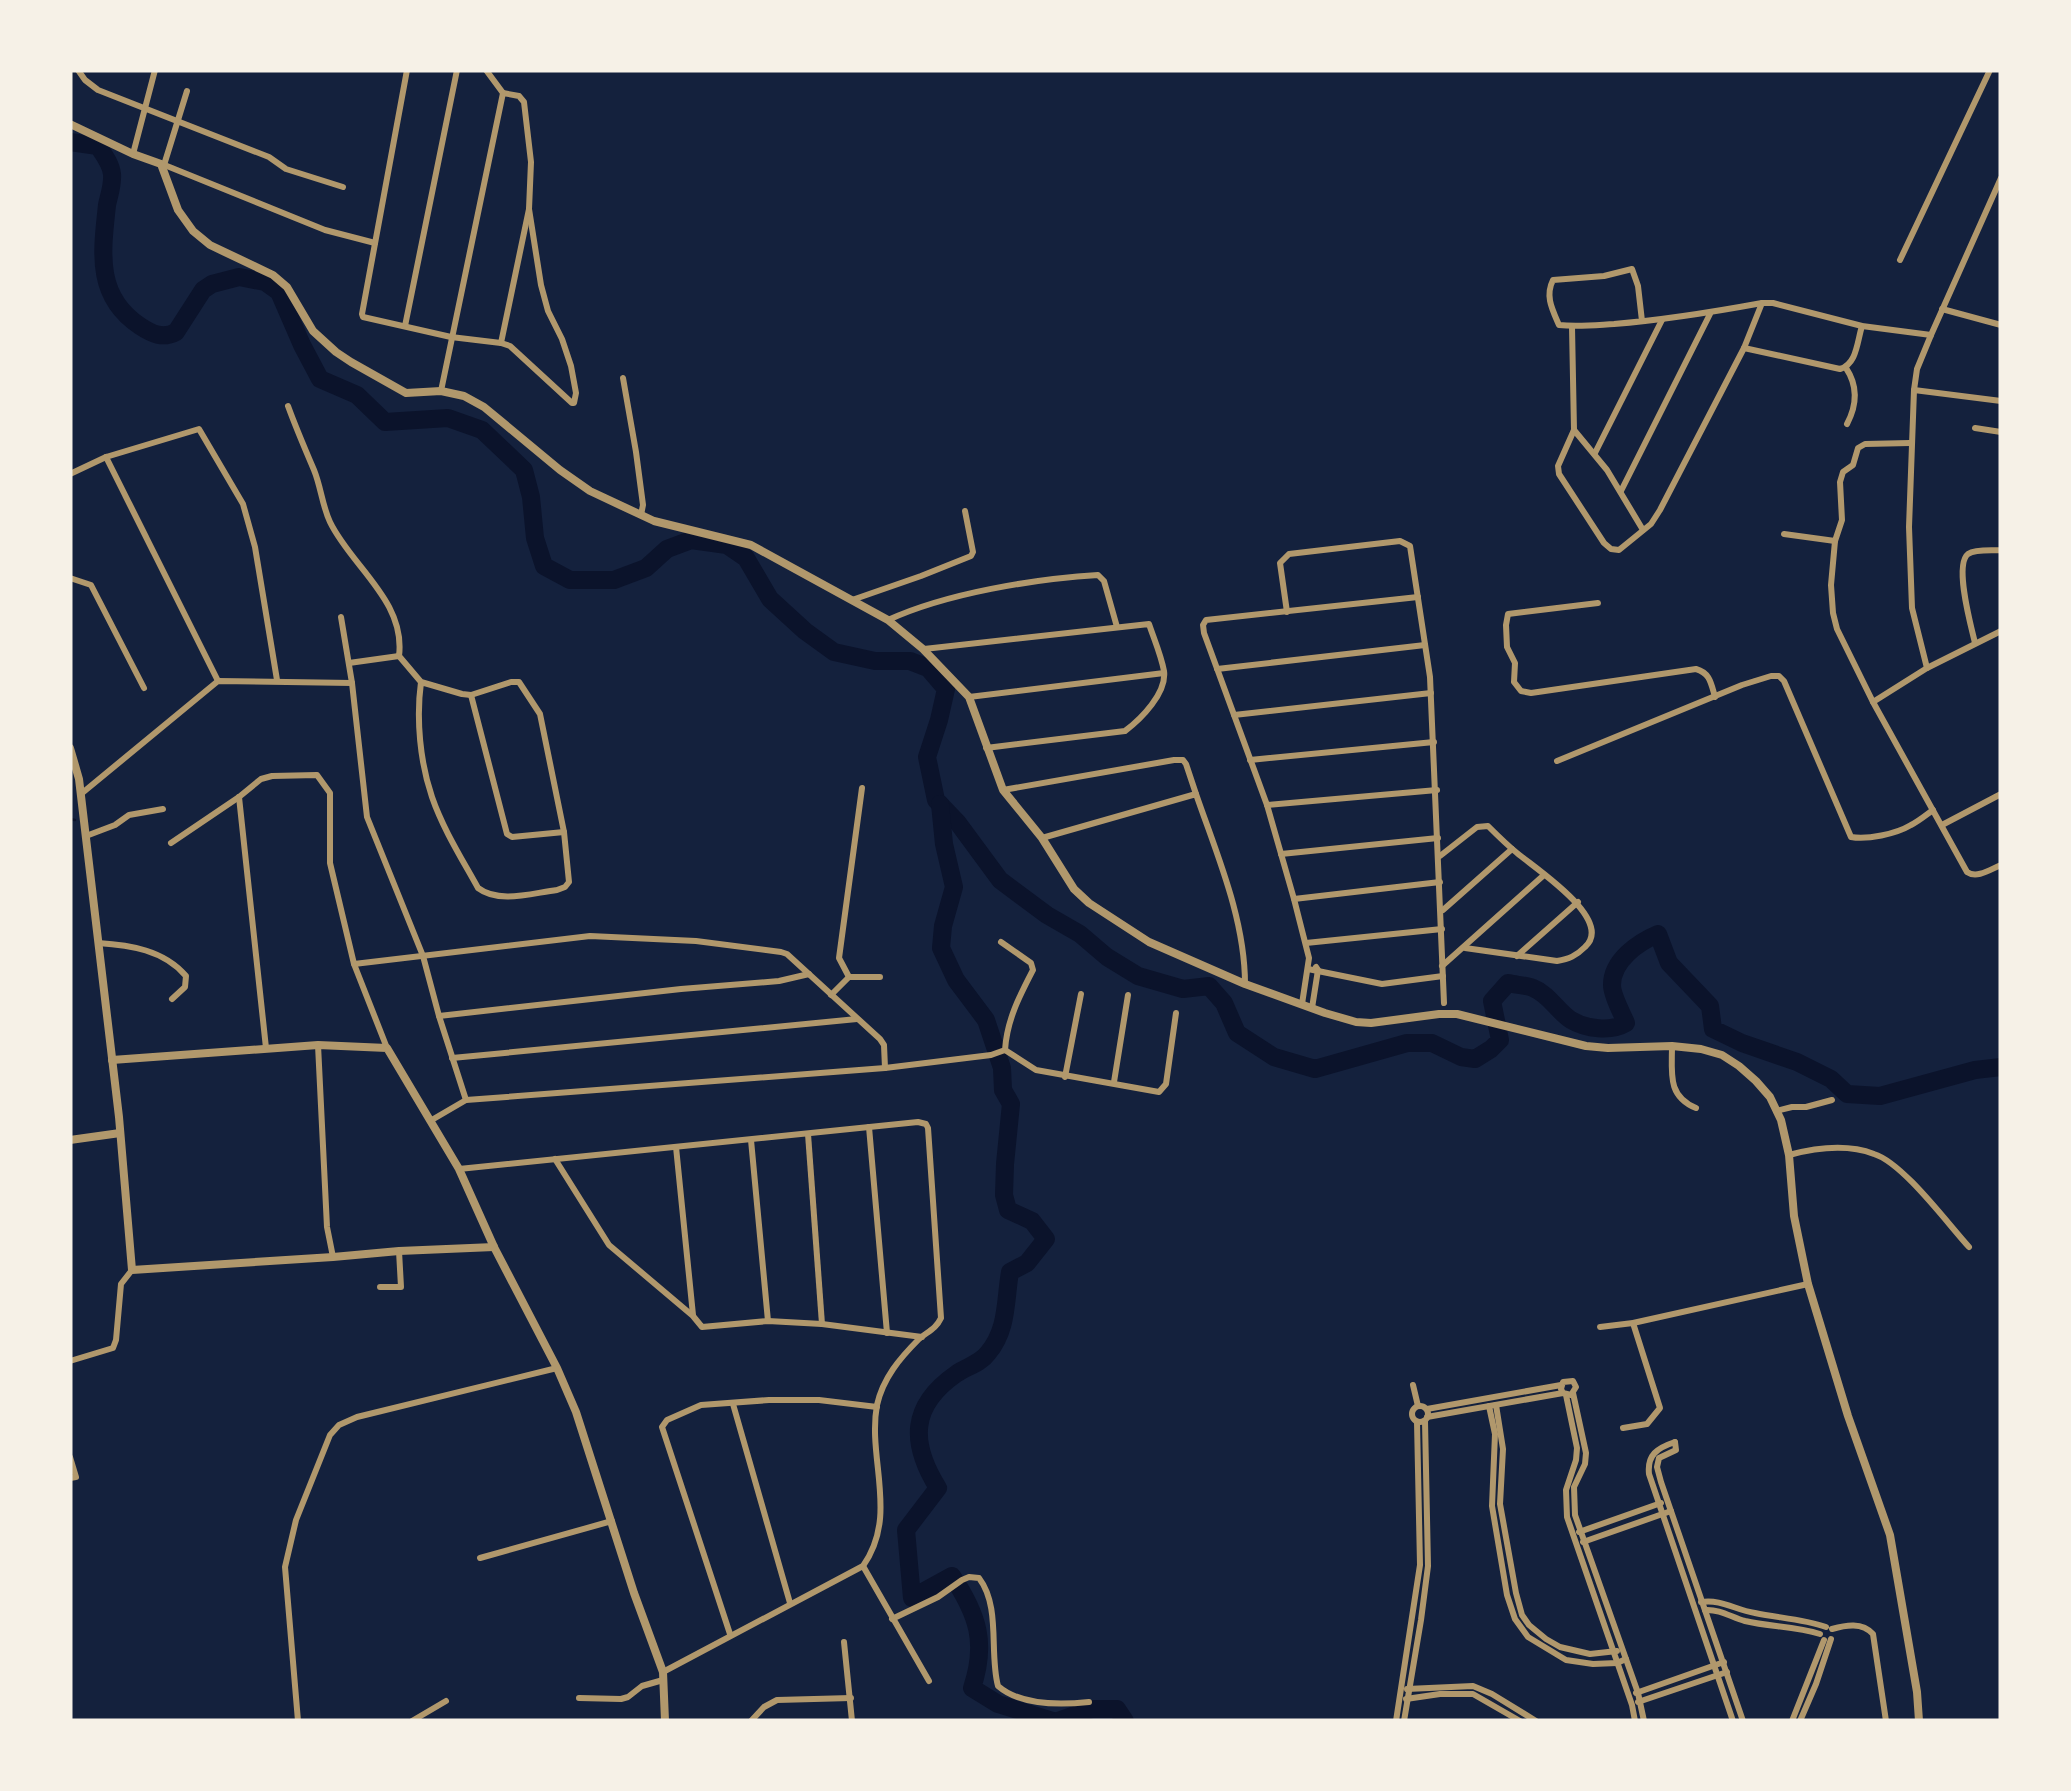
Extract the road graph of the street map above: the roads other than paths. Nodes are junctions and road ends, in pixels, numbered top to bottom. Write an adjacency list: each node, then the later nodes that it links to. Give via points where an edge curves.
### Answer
1 (78, 70): 9 (street, via 98,90)
2 (154, 70): 9 (street)
3 (406, 70): 17 (street)
4 (458, 70): 25 (street)
5 (486, 70): 8 (street)
6 (1990, 70): 18 (street)
7 (187, 91): 10 (street)
8 (503, 93): 16 (street, via 524,102); 29 (street)
9 (144, 109): 10 (street); 12 (street)
10 (178, 122): 13 (street); 15 (street)
11 (70, 124): 12 (street)
12 (133, 154): 13 (street)
13 (162, 164): 17 (street, via 325,230); 35 (street, via 193,231 273,274 336,352 401,391)
14 (2001, 178): 20 (street)
15 (343, 187)
16 (529, 209): 30 (street); 30 (street, via 541,285 571,366 574,402)
17 (375, 243): 25 (street, via 362,314)
18 (1900, 260)
19 (1762, 303): 21 (street); 26 (street); 31 (street)
20 (1942, 309): 24 (street); 28 (street)
21 (1710, 313): 22 (street); 46 (street)
22 (1662, 319): 23 (street); 43 (street)
23 (1642, 322): 27 (street); 27 (street, via 1632,269 1553,280 1548,294 1554,314 1559,325)
24 (2001, 324)
25 (404, 326): 29 (street)
26 (1862, 326): 28 (street); 32 (street)
27 (1572, 327): 40 (street)
28 (1931, 334): 34 (street)
29 (451, 337): 30 (street); 35 (street)
30 (501, 343)
31 (1744, 348): 32 (street); 49 (street, via 1660,510)
32 (1846, 368): 38 (street, via 1855,397)
33 (623, 378): 48 (street)
34 (1914, 390): 36 (street); 42 (street)
35 (441, 391): 48 (street, via 484,408 590,491)
36 (2001, 401)
37 (288, 406): 65 (street, via 330,521 395,623)
38 (1847, 424)
39 (1975, 428): 41 (street)
40 (1574, 430): 43 (street); 49 (street, via 1559,474 1604,544 1619,550)
41 (2001, 432)
42 (1910, 443): 51 (street, via 1858,448 1841,477 1843,512); 67 (street, via 1912,608)
43 (1595, 453): 46 (street)
44 (106, 457): 45 (street); 70 (street); 71 (street, via 199,429 244,504)
45 (70, 474)
46 (1620, 491): 49 (street)
47 (965, 510): 55 (street, via 971,556)
48 (641, 515): 55 (street, via 750,544)
49 (1643, 530)
50 (1784, 534): 51 (street)
51 (1835, 542): 79 (street, via 1833,614)
52 (2001, 550): 62 (street, via 1972,552 1963,564)
53 (70, 578): 74 (street, via 91,585)
54 (1418, 597): 57 (street); 57 (street, via 1410,546 1363,545 1283,557); 63 (street)
55 (852, 600): 59 (street)
56 (1598, 603): 77 (street, via 1508,614 1507,647 1517,687 1531,693 1696,670 1710,678)
57 (1287, 612): 68 (street, via 1206,620)
58 (341, 617): 66 (street)
59 (888, 620): 60 (street, via 1004,586 1098,576); 64 (street)
60 (1117, 627): 64 (street); 69 (street, via 1149,624)
61 (2001, 631): 62 (street)
62 (1974, 643): 67 (street)
63 (1425, 645): 68 (street); 75 (street)
64 (923, 650): 78 (street)
65 (399, 656): 66 (street); 72 (street)
66 (349, 664): 73 (street)
67 (1927, 668): 79 (street)
68 (1217, 669): 80 (street)
69 (1164, 674): 78 (street); 83 (street, via 1139,721 1124,731)
70 (218, 680): 71 (street); 89 (street)
71 (276, 680): 73 (street)
72 (421, 682): 76 (street); 97 (street, via 422,746 432,797 478,888 498,897 566,887)
73 (352, 683): 116 (street, via 367,817)
74 (144, 688)
75 (1431, 693): 80 (street); 81 (street)
76 (471, 695): 97 (street, via 507,834); 97 (street, via 512,682 523,686 540,714)
77 (1715, 697): 85 (street); 95 (street, via 1771,676 1784,681 1853,839 1910,826)
78 (969, 698): 83 (street)
79 (1873, 702): 95 (street)
80 (1234, 715): 84 (street)
81 (1434, 742): 84 (street); 88 (street)
82 (70, 748): 89 (street)
83 (986, 748): 87 (street)
84 (1250, 760): 93 (street)
85 (1557, 761)
86 (862, 788): 125 (street, via 840,958)
87 (1003, 790): 90 (street, via 1183,760); 99 (street)
88 (1436, 790): 93 (street); 100 (street)
89 (81, 794): 98 (street)
90 (1196, 794): 99 (street); 126 (street, via 1244,945)
91 (2001, 794): 96 (street)
92 (240, 797): 101 (street); 119 (street, via 272,776 317,776 328,789 330,863); 139 (street)
93 (1267, 806): 103 (street)
94 (163, 809): 98 (street, via 129,815)
95 (1933, 810): 96 (street)
96 (1942, 825): 105 (street, via 1971,875)
97 (564, 832)
98 (86, 836): 113 (street)
99 (1042, 838): 126 (street, via 1089,904 1149,942)
100 (1438, 838): 103 (street); 104 (street)
101 (172, 843)
102 (1512, 849): 104 (street, via 1483,825); 106 (street); 110 (street)
103 (1281, 854): 108 (street)
104 (1439, 856): 107 (street)
105 (2001, 865)
106 (1544, 875): 109 (street); 115 (street)
107 (1440, 882): 108 (street); 110 (street)
108 (1294, 899): 114 (street)
109 (1578, 902): 117 (street); 117 (street, via 1592,930 1590,944 1570,960)
110 (1442, 911): 111 (street)
111 (1442, 929): 114 (street); 122 (street)
112 (1001, 942): 141 (street, via 1033,968)
113 (98, 943): 130 (street, via 147,950 181,970 185,987); 143 (street)
114 (1306, 944): 118 (street)
115 (1465, 948): 117 (street); 122 (street)
116 (423, 956): 119 (street); 123 (street, via 590,936 784,952); 135 (street)
117 (1516, 956)
118 (1309, 958): 120 (street); 121 (street)
119 (354, 964): 140 (street)
120 (1308, 969): 121 (street); 132 (street)
121 (1318, 970): 122 (street, via 1382,984); 133 (street)
122 (1442, 971): 131 (street)
123 (808, 974): 127 (street); 135 (street)
124 (880, 977): 125 (street)
125 (849, 978): 127 (street)
126 (1245, 984): 132 (street)
127 (831, 994): 136 (street)
128 (1080, 994): 145 (street)
129 (1128, 995): 146 (street)
130 (172, 998)
131 (1444, 1003)
132 (1302, 1004): 133 (street)
133 (1312, 1008): 138 (street, via 1356,1022 1447,1013 1586,1046)
134 (1176, 1014): 146 (street, via 1163,1090)
135 (438, 1016): 142 (street)
136 (858, 1019): 142 (street); 144 (street, via 884,1046)
137 (318, 1045): 139 (street); 140 (street); 164 (street)
138 (1672, 1046): 149 (street, via 1675,1091); 150 (street, via 1722,1055 1756,1080)
139 (266, 1048): 143 (street)
140 (387, 1048): 151 (street)
141 (998, 1053): 144 (street); 145 (street)
142 (452, 1058): 147 (street)
143 (112, 1060): 153 (street)
144 (885, 1068): 147 (street)
145 (1065, 1077): 146 (street)
146 (1114, 1082)
147 (466, 1100): 151 (street)
148 (1832, 1100): 150 (street)
149 (1696, 1108)
150 (1776, 1111): 158 (street)
151 (430, 1120): 160 (street)
152 (868, 1127): 154 (street); 173 (street); 174 (street, via 918,1122 928,1128 941,1318)
153 (120, 1133): 155 (street); 165 (street)
154 (808, 1134): 156 (street); 171 (street)
155 (70, 1140)
156 (751, 1140): 157 (street); 169 (street)
157 (676, 1148): 159 (street); 168 (street)
158 (1789, 1155): 162 (street, via 1811,1149 1876,1154); 166 (street)
159 (554, 1159): 160 (street); 168 (street, via 609,1245)
160 (459, 1169): 161 (street)
161 (494, 1247): 163 (street); 176 (street)
162 (1969, 1247)
163 (399, 1250): 164 (street); 167 (street, via 401,1287)
164 (332, 1258): 165 (street)
165 (132, 1270): 175 (street, via 122,1284 112,1348)
166 (1808, 1284): 170 (street); 251 (street, via 1890,1535)
167 (380, 1287)
168 (693, 1316): 169 (street, via 702,1327)
169 (768, 1321): 171 (street)
170 (1633, 1323): 172 (street); 184 (street, via 1660,1408 1647,1424)
171 (822, 1324): 173 (street)
172 (1600, 1327)
173 (888, 1332): 174 (street)
174 (922, 1337): 180 (street, via 892,1369)
175 (70, 1362)
176 (557, 1368): 192 (street); 237 (street, via 357,1417 330,1435 284,1567)
177 (1412, 1385): 181 (street)
178 (1522, 1397): 182 (street); 183 (street); 194 (street, via 1566,1391 1581,1448 1570,1486)
179 (733, 1404): 180 (street, via 819,1400); 203 (street); 211 (street, via 701,1405 662,1427)
180 (877, 1406): 198 (street, via 879,1523)
181 (1418, 1406): 183 (street); 183 (street, via 1412,1413)
182 (1493, 1406): 183 (street); 201 (street, via 1499,1434 1496,1505)
183 (1424, 1417): 227 (street, via 1424,1566)
184 (1624, 1428)
185 (70, 1457): 186 (street, via 76,1477)
186 (70, 1478)
187 (1663, 1502): 187 (street, via 1658,1462 1676,1450 1675,1442 1648,1463); 188 (street); 189 (street); 190 (street)
188 (1638, 1511): 191 (street); 193 (street)
189 (1671, 1511): 190 (street); 199 (street)
190 (1662, 1514): 191 (street); 200 (street)
191 (1642, 1521): 195 (street)
192 (612, 1522): 197 (street); 223 (street)
193 (1605, 1523): 194 (street); 195 (street)
194 (1577, 1533): 196 (street)
195 (1608, 1533): 196 (street)
196 (1581, 1543): 215 (street)
197 (480, 1558)
198 (863, 1566): 203 (street); 207 (street)
199 (1693, 1572): 200 (street); 202 (street)
200 (1684, 1576): 204 (street)
201 (1511, 1594): 208 (street); 210 (street)
202 (1703, 1601): 204 (street); 205 (street); 206 (street, via 1716,1600)
203 (790, 1603): 211 (street)
204 (1694, 1604): 205 (street)
205 (1702, 1611): 206 (street); 217 (street); 219 (street)
206 (1736, 1612): 209 (street); 212 (street, via 1755,1623)
207 (892, 1619): 224 (street); 235 (street, via 975,1577 985,1586 1001,1690 1026,1700)
208 (1529, 1625): 210 (street); 214 (street)
209 (1829, 1628): 212 (street, via 1834,1632); 250 (street, via 1860,1626 1874,1634)
210 (1521, 1630): 214 (street)
211 (730, 1634): 223 (street)
212 (1825, 1638): 249 (street)
213 (844, 1642): 231 (street)
214 (1543, 1643): 215 (street, via 1579,1652); 218 (street, via 1578,1662)
215 (1618, 1651): 216 (street); 218 (street)
216 (1626, 1659): 218 (street); 233 (street)
217 (1724, 1662): 219 (street); 220 (street)
218 (1617, 1663): 233 (street)
219 (1713, 1666): 221 (street); 222 (street)
220 (1727, 1672): 222 (street); 248 (street)
221 (1690, 1674): 225 (street); 226 (street)
222 (1716, 1675): 225 (street); 247 (street)
223 (663, 1676): 230 (street, via 621,1699); 239 (street)
224 (928, 1681)
225 (1693, 1683): 229 (street)
226 (1662, 1684): 229 (street); 233 (street)
227 (1405, 1689): 228 (street); 232 (street)
228 (1464, 1689): 232 (street); 236 (street)
229 (1665, 1693): 233 (street)
230 (580, 1698)
231 (851, 1698): 240 (street, via 777,1700); 241 (street)
232 (1403, 1699): 242 (street); 243 (street)
233 (1635, 1699): 245 (street); 246 (street)
234 (446, 1701): 238 (street)
235 (1089, 1702)
236 (1522, 1719): 244 (street)
237 (298, 1721)
238 (412, 1721)
239 (664, 1721)
240 (751, 1721)
241 (852, 1721)
242 (1396, 1721)
243 (1404, 1721)
244 (1536, 1721)
245 (1635, 1721)
246 (1644, 1721)
247 (1733, 1721)
248 (1744, 1721)
249 (1796, 1721)
250 (1886, 1721)
251 (1919, 1721)

